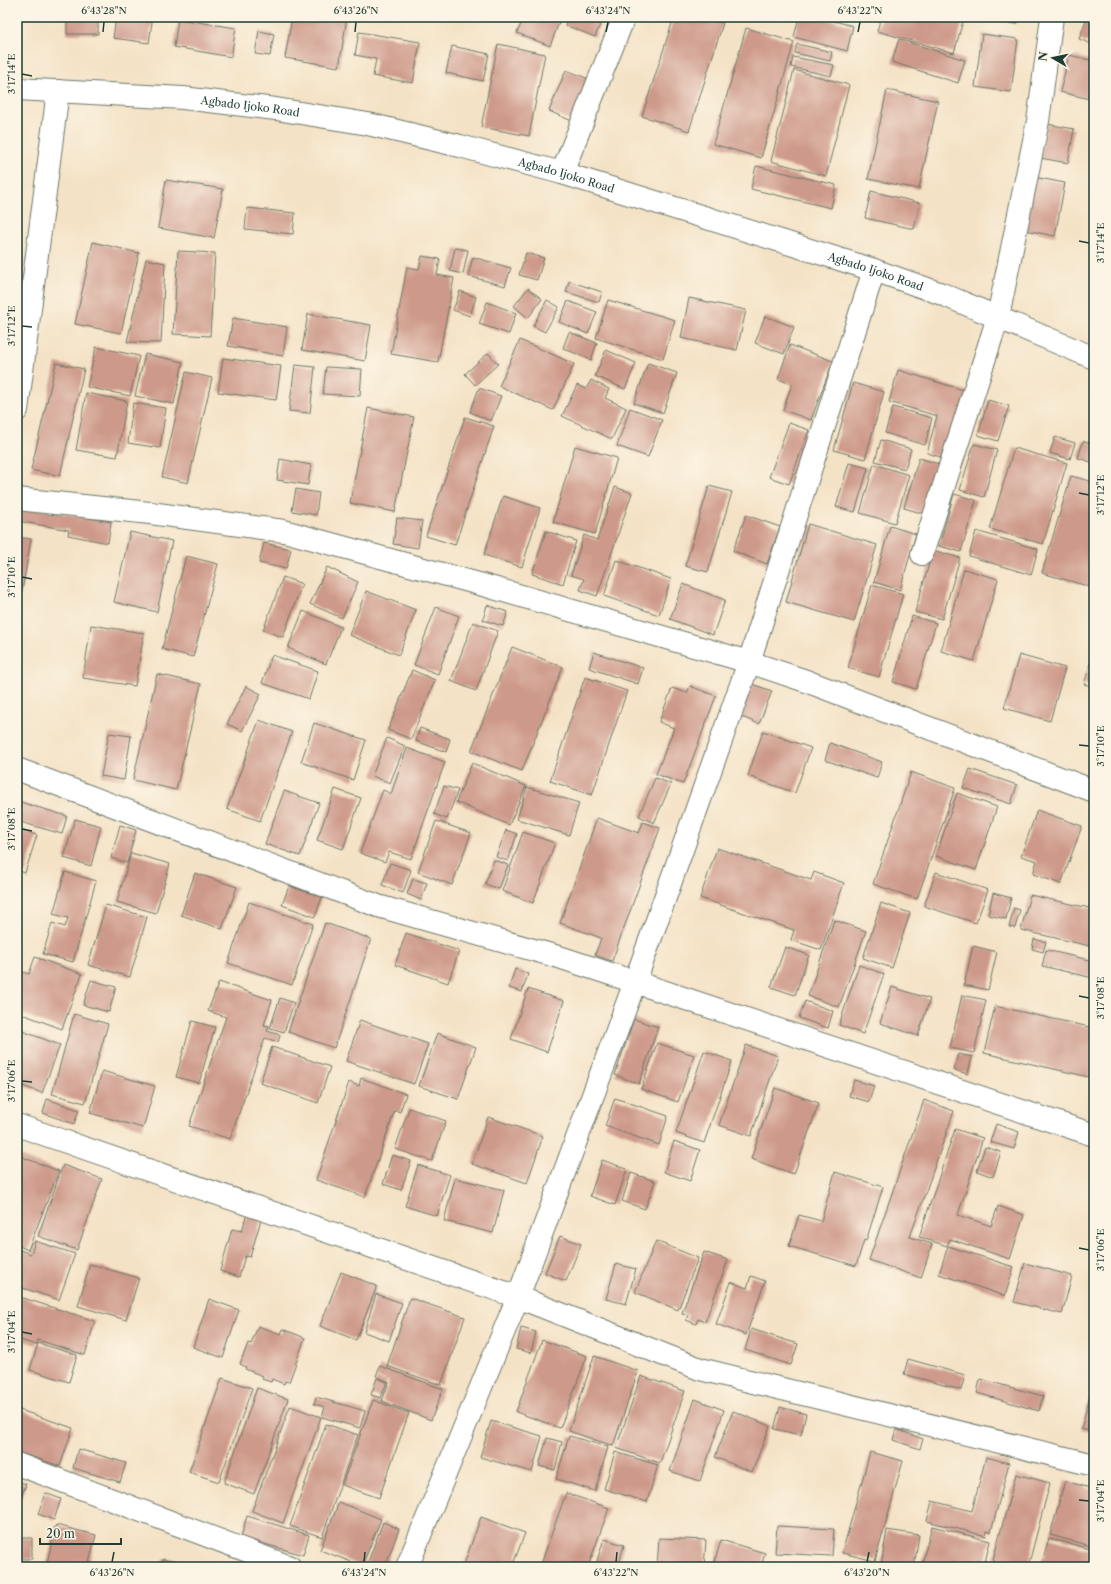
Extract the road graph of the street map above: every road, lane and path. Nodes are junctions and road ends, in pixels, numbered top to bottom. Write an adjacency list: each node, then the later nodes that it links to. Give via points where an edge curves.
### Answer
1 (624, 17): 5 (street)
2 (1052, 17): 7 (street, via 1038,121)
3 (17, 89): 4 (street, Agbado Ijoko Road)
4 (58, 91): 5 (street, Agbado Ijoko Road, via 183,98 276,109 368,124); 9 (street)
5 (562, 173): 6 (street, Agbado Ijoko Road)
6 (874, 270): 7 (street, Agbado Ijoko Road); 12 (street)
7 (998, 317): 8 (street, Agbado Ijoko Road); 11 (street)
8 (1094, 358)
9 (17, 410)
10 (17, 499): 12 (street, via 284,531)
11 (922, 554)
12 (749, 662): 14 (street, via 806,681); 15 (street)
13 (17, 769): 15 (street, via 378,906 562,958)
14 (1094, 791)
15 (635, 982): 17 (street); 18 (street)
16 (17, 1124): 18 (street)
17 (1094, 1135)
18 (518, 1297): 20 (street, via 700,1369); 22 (street)
19 (17, 1464): 21 (street)
20 (1094, 1465)
21 (290, 1567)
22 (407, 1567)

